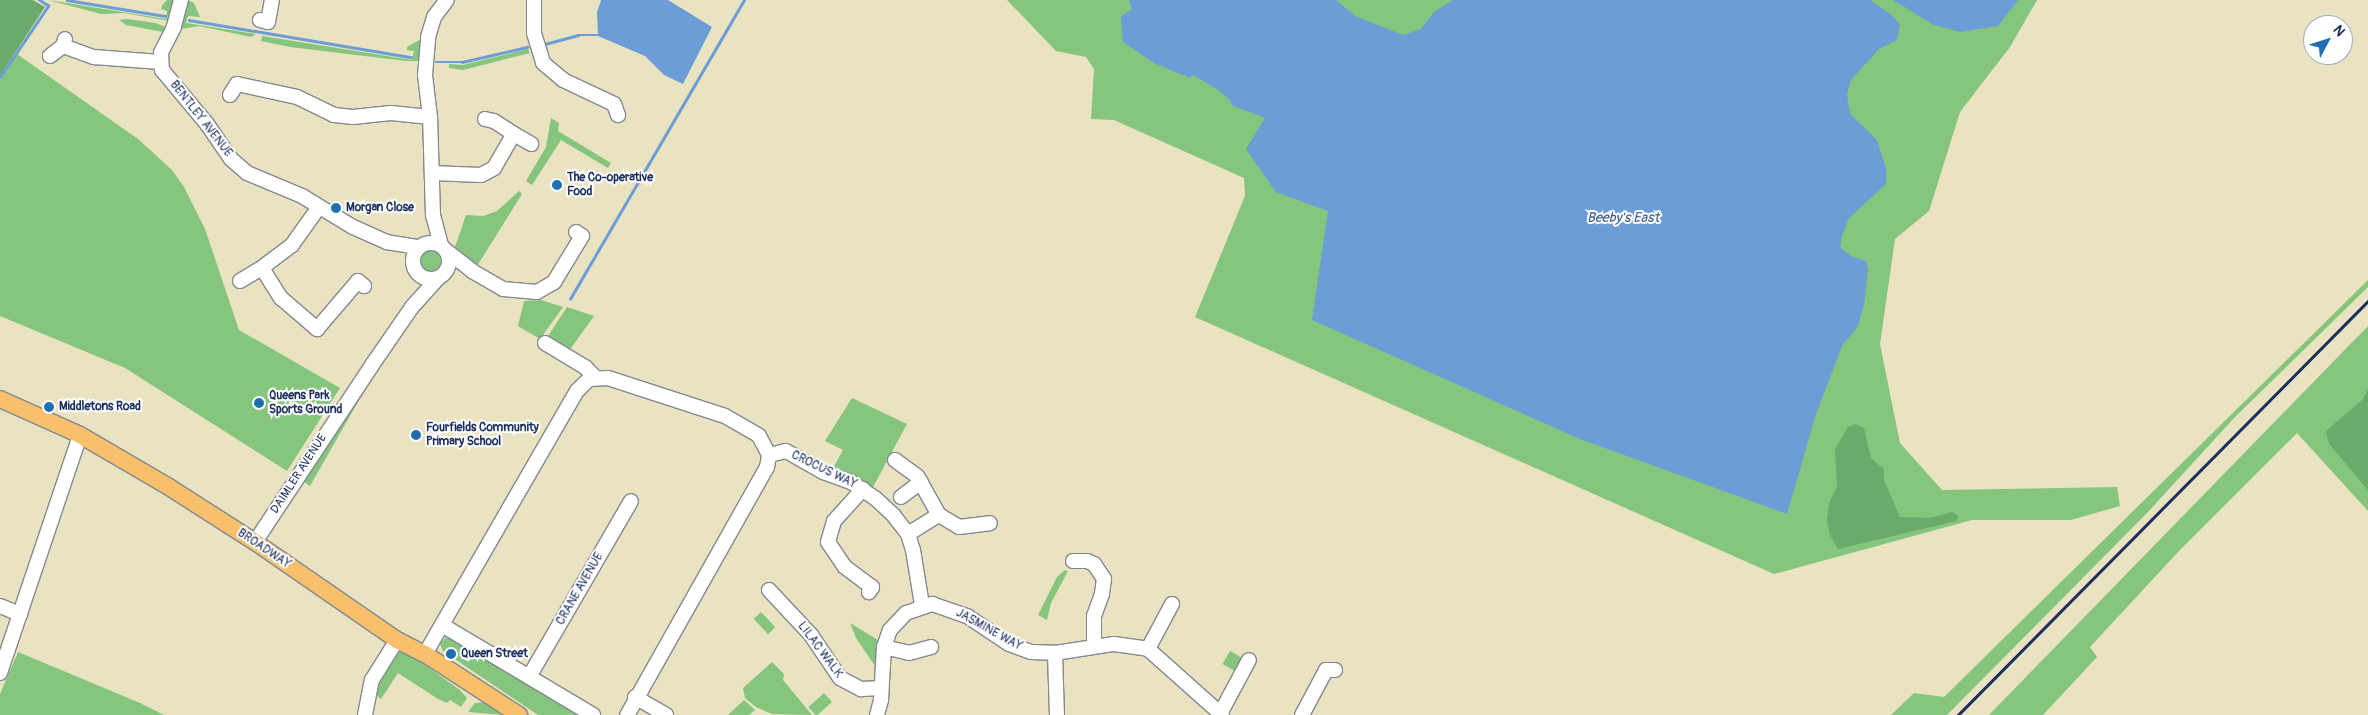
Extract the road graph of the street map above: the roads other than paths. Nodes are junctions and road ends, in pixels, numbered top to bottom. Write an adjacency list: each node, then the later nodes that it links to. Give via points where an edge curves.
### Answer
1 (181, 0): 7 (street)
2 (272, 0): 5 (street, via 268,22)
3 (447, 0): 10 (street, via 434,17 426,45 425,75)
4 (534, 0): 9 (street, via 534,33 543,63 563,80)
5 (260, 20)
6 (50, 56): 7 (street, via 64,42 94,57)
7 (160, 62): 15 (street, BENTLEY AVENUE, via 162,70 208,124 231,159 247,173)
8 (234, 85): 10 (street, via 297,97 334,115 354,117 391,113)
9 (619, 107)
10 (430, 117): 14 (street)
11 (485, 119): 12 (street)
12 (508, 131): 13 (street); 14 (street, via 494,168 481,175)
13 (531, 144)
14 (432, 173): 16 (street)
15 (319, 207): 18 (street, BENTLEY AVENUE); 21 (street, via 292,245)
16 (433, 216): 19 (street); 20 (street)
17 (576, 232): 23 (street, via 582,236 554,282 545,290 521,292 503,288)
18 (386, 242): 19 (street, BENTLEY AVENUE); 22 (street, BENTLEY AVENUE)
19 (423, 245): 20 (street); 22 (street, via 414,255)
20 (444, 249): 23 (street); 24 (street, via 450,261)
21 (262, 268): 25 (street); 26 (street, via 282,298 317,328 358,281)
22 (416, 269): 24 (street, via 428,279); 27 (street, DAIMLER AVENUE)
23 (472, 271): 24 (street)
24 (442, 274): 27 (street, DAIMLER AVENUE)
25 (240, 281)
26 (364, 286)
27 (412, 307): 41 (street, DAIMLER AVENUE, via 325,432)
28 (545, 343): 29 (street, via 585,367)
29 (594, 377): 32 (street, via 608,378 725,416 759,436); 49 (street, via 577,391)
30 (0, 399): 31 (main road, BROADWAY)
31 (80, 435): 41 (main road, BROADWAY); 48 (street)
32 (769, 455): 35 (street, CROCUS WAY, via 786,451); 62 (street, via 767,467)
33 (895, 460): 34 (street, via 911,470)
34 (921, 482): 36 (street); 38 (street)
35 (863, 489): 40 (street, CROCUS WAY, via 894,516); 43 (street, via 834,521 828,542 837,559)
36 (901, 497)
37 (631, 501): 60 (street, CRANE AVENUE)
38 (939, 515): 39 (street, via 959,527); 40 (street)
39 (990, 523)
40 (908, 534): 46 (street, CROCUS WAY)
41 (255, 542): 50 (main road, BROADWAY)
42 (1073, 561): 51 (street, via 1094,564 1104,579 1094,616)
43 (872, 586)
44 (769, 590): 61 (street, LILAC WALK, via 811,636 840,678 861,689)
45 (1172, 604): 54 (street)
46 (922, 605): 52 (street, via 898,620); 55 (street, JASMINE WAY, via 955,610 1020,649)
47 (0, 606): 48 (street)
48 (20, 614): 59 (street)
49 (442, 625): 56 (street); 60 (street)
50 (397, 640): 56 (main road, BROADWAY); 64 (street, via 372,680)
51 (1094, 646): 54 (street, JASMINE WAY, via 1116,644); 55 (street, JASMINE WAY)
52 (884, 647): 53 (street, via 910,653); 61 (street)
53 (927, 650)
54 (1148, 650): 63 (street)
55 (1055, 653): 70 (street)
56 (425, 654): 65 (main road, BROADWAY)
57 (1249, 660): 63 (street)
58 (1335, 670): 71 (street, via 1326,670)
59 (0, 674)
60 (529, 677): 66 (street)
61 (881, 688): 69 (street)
62 (635, 697): 67 (street); 68 (street)
63 (1221, 714)
64 (365, 715)
65 (520, 715)
66 (593, 715)
67 (627, 715)
68 (666, 715)
69 (876, 715)
70 (1057, 715)
71 (1302, 715)

